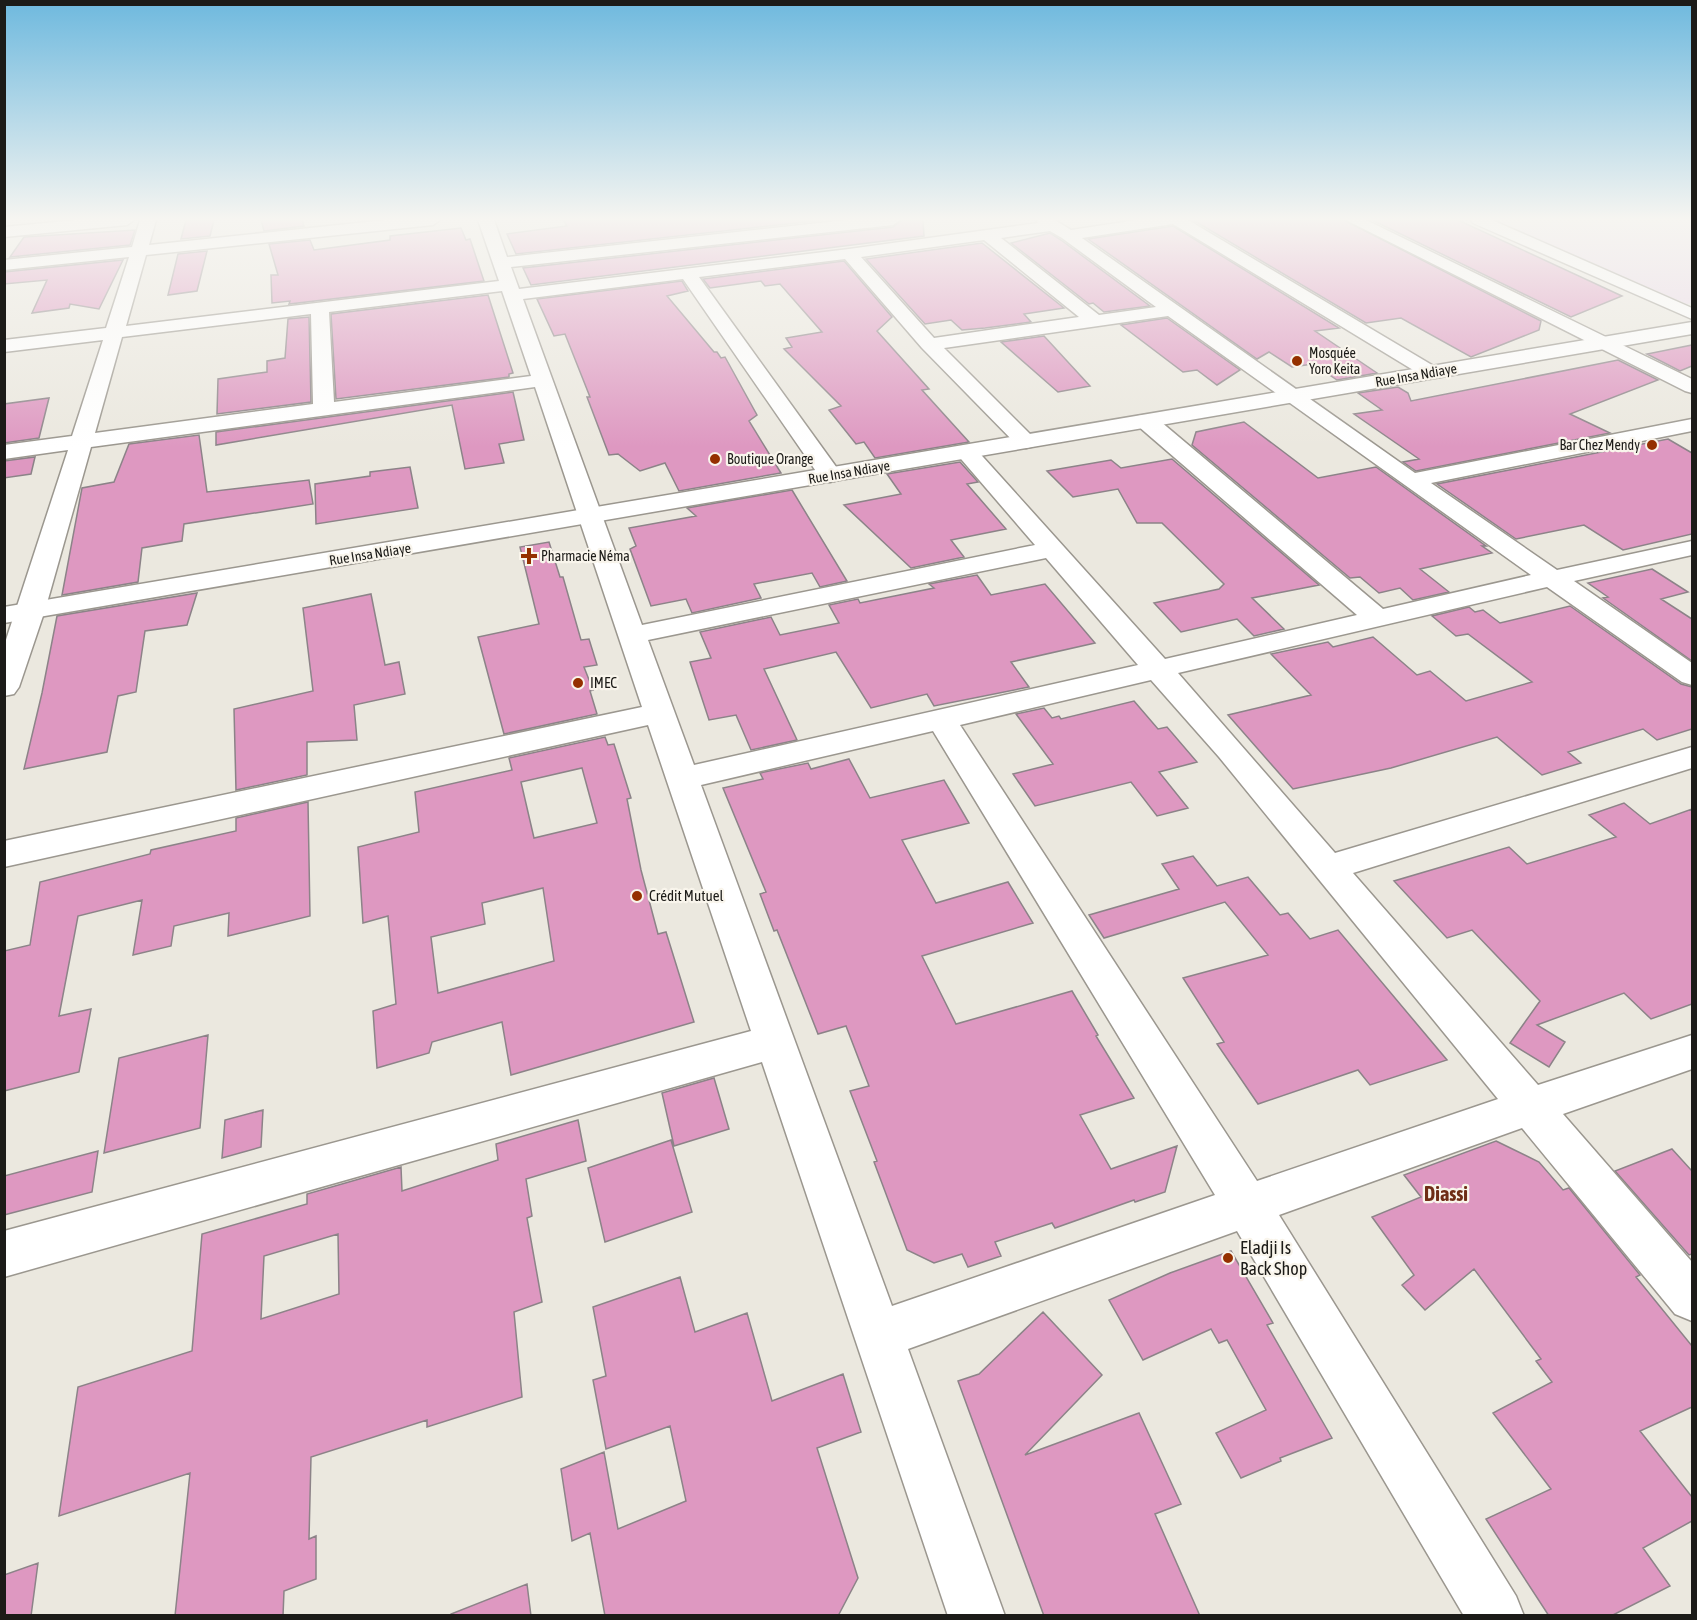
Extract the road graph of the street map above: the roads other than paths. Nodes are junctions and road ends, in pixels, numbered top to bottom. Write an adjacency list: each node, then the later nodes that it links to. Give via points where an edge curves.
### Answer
1 (125, 296): 16 (street)
2 (409, 296): 11 (street)
3 (512, 296): 21 (street)
4 (703, 296): 31 (street)
5 (886, 296): 17 (street)
6 (1063, 296): 14 (street)
7 (1152, 296): 12 (street)
8 (1301, 296): 20 (street)
9 (1507, 296): 18 (street)
10 (1650, 296): 13 (street)
11 (320, 309): 16 (street); 24 (street)
12 (1172, 310): 14 (street); 23 (street)
13 (1692, 314)
14 (1095, 321): 17 (street)
15 (1692, 328): 18 (street, Rue Insa Ndiaye)
16 (114, 333): 19 (street); 28 (street)
17 (929, 344): 27 (street)
18 (1605, 344): 20 (street, Rue Insa Ndiaye); 22 (street)
19 (4, 346)
20 (1430, 372): 23 (street, Rue Insa Ndiaye)
21 (544, 380): 24 (street); 33 (street)
22 (1692, 387)
23 (1293, 398): 25 (street, Rue Insa Ndiaye); 32 (street)
24 (324, 409): 28 (street)
25 (1146, 421): 27 (street, Rue Insa Ndiaye); 38 (street)
26 (1692, 425): 32 (street)
27 (1026, 441): 30 (street, Rue Insa Ndiaye)
28 (81, 442): 29 (street); 37 (street)
29 (4, 452)
30 (966, 452): 31 (street, Rue Insa Ndiaye); 35 (street)
31 (830, 476): 33 (street, Rue Insa Ndiaye)
32 (1413, 480): 36 (street)
33 (591, 517): 37 (street, Rue Insa Ndiaye); 39 (street)
34 (1692, 548): 36 (street)
35 (1051, 549): 39 (street); 40 (street)
36 (1552, 578): 38 (street); 41 (street)
37 (18, 612): 42 (street)
38 (1377, 618): 40 (street)
39 (632, 635): 43 (street)
40 (1159, 669): 44 (street); 48 (street)
41 (1692, 676)
42 (4, 687)
43 (660, 713): 46 (street); 47 (street)
44 (942, 721): 46 (street); 52 (street)
45 (1692, 757): 48 (street)
46 (681, 779): 49 (street)
47 (4, 854)
48 (1328, 868): 51 (street)
49 (774, 1042): 53 (street); 55 (street)
50 (1692, 1052): 51 (street)
51 (1529, 1106): 52 (street); 54 (street)
52 (1248, 1207): 55 (street); 57 (street)
53 (4, 1254)
54 (1692, 1297)
55 (879, 1335): 56 (street)
56 (977, 1616)
57 (1496, 1616)

